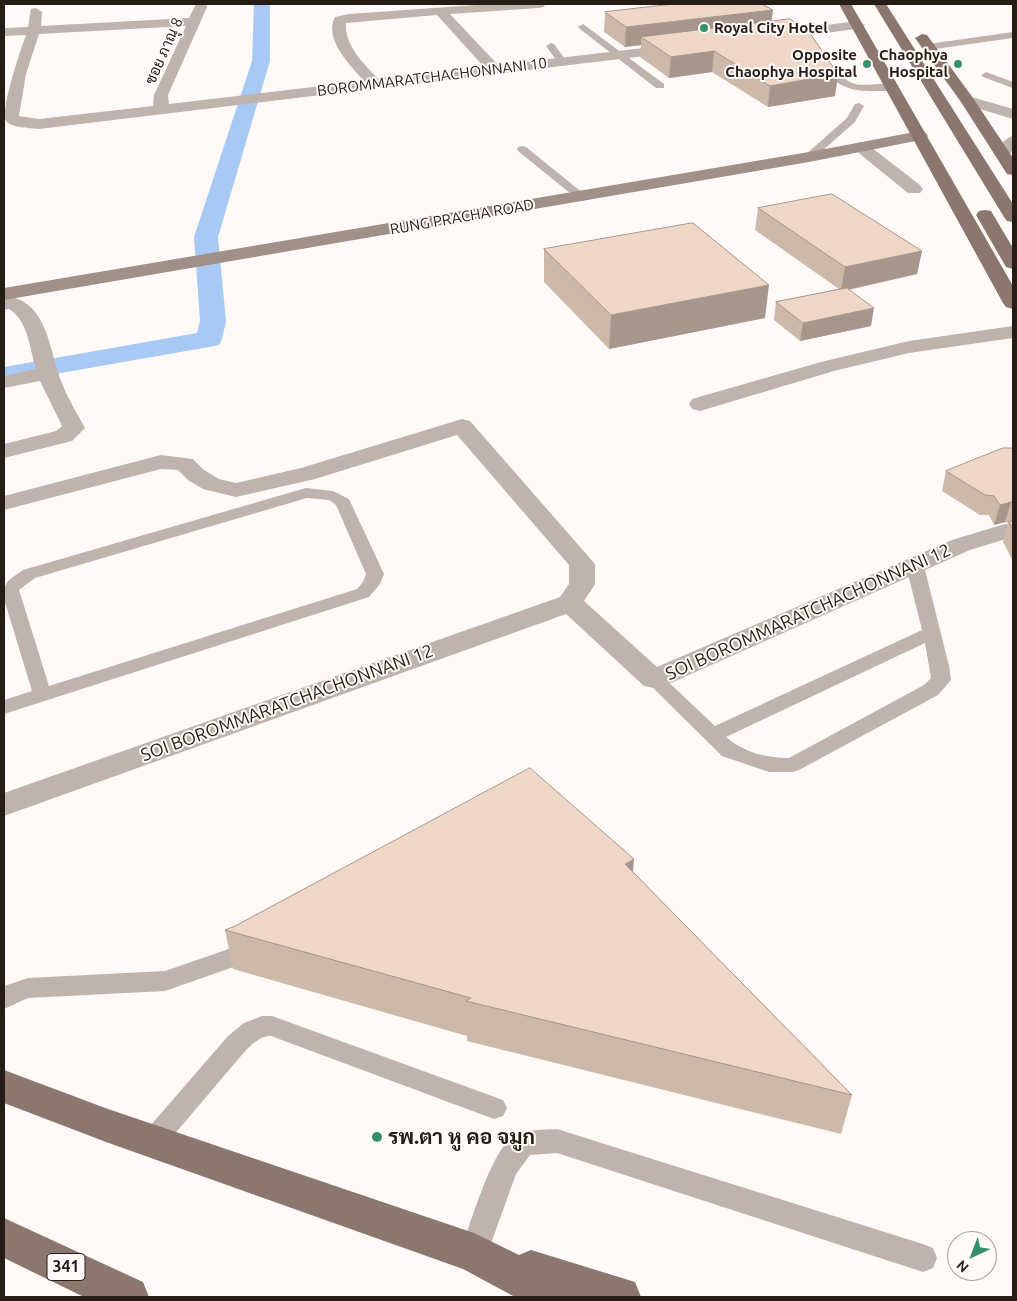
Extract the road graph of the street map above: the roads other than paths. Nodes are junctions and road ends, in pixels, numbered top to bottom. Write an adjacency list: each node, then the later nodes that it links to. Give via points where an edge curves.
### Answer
1 (539, 4): 8 (street)
2 (846, 4): 10 (main road)
3 (860, 4): 30 (main road)
4 (880, 4): 47 (main road)
5 (201, 6): 9 (street, ซอย ภาณุ 8)
6 (419, 9): 8 (street); 27 (street, via 340,20 338,27 344,47)
7 (36, 12): 13 (street)
8 (442, 12): 23 (street)
9 (194, 22): 13 (street); 34 (street, ซอย ภาณุ 8, via 162,94)
10 (858, 25): 16 (street); 31 (main road)
11 (913, 25): 19 (main road)
12 (583, 28): 20 (lane)
13 (34, 30): 14 (street); 24 (street)
14 (4, 32)
15 (1013, 35): 19 (lane)
16 (759, 38)
17 (551, 46): 21 (lane)
18 (693, 46): 20 (street, BOROMMARATCHACHONNANI 10)
19 (928, 47): 32 (main road)
20 (619, 55): 21 (street, BOROMMARATCHACHONNANI 10); 28 (lane)
21 (562, 62): 23 (street, BOROMMARATCHACHONNANI 10)
22 (824, 63): 31 (lane, via 844,84 862,88)
23 (496, 70): 27 (street, BOROMMARATCHACHONNANI 10)
24 (19, 74): 26 (street); 34 (street, BOROMMARATCHACHONNANI 10, via 11,113 12,119 21,122 39,124)
25 (986, 75): 29 (lane)
26 (4, 76)
27 (374, 84): 34 (street, BOROMMARATCHACHONNANI 10)
28 (660, 86)
29 (1013, 86)
30 (910, 87)
31 (893, 88): 37 (main road)
32 (968, 101): 35 (street); 41 (main road)
33 (859, 106): 36 (lane, via 851,120)
34 (161, 110)
35 (1013, 114)
36 (835, 135): 39 (lane); 42 (lane)
37 (920, 136): 39 (street, RUNG PRACHA ROAD); 50 (main road)
38 (1013, 141): 41 (street)
39 (861, 147): 42 (street, RUNG PRACHA ROAD); 44 (street)
40 (522, 149): 45 (lane)
41 (1002, 153): 43 (main road)
42 (809, 157): 45 (street, RUNG PRACHA ROAD)
43 (1013, 170)
44 (914, 189)
45 (580, 196): 49 (street, RUNG PRACHA ROAD)
46 (979, 204): 48 (main road)
47 (1013, 217)
48 (1013, 263)
49 (4, 294)
50 (1013, 303)
51 (4, 304): 53 (street, via 16,304 31,321)
52 (1013, 332): 55 (street, via 909,346)
53 (48, 373): 54 (street); 56 (street, via 74,428 64,436)
54 (4, 382)
55 (700, 404)
56 (4, 451)
57 (4, 503): 60 (street, via 161,462 185,464 196,476 211,484 236,490 307,474 462,426 582,564 582,584)
58 (1013, 532): 59 (street, SOI BOROMMARATCHACHONNANI 12, via 1005,531 961,545)
59 (915, 566): 61 (lane); 62 (street, SOI BOROMMARATCHACHONNANI 12)
60 (570, 603): 62 (street, SOI BOROMMARATCHACHONNANI 12); 66 (street, SOI BOROMMARATCHACHONNANI 12)
61 (931, 633): 65 (lane); 65 (lane, via 941,680 931,690 792,765 769,765 742,756 729,751)
62 (654, 679): 65 (lane)
63 (42, 694): 63 (lane, via 363,593 375,574 343,502 333,496 306,493 21,579 10,590); 64 (lane)
64 (4, 707)
65 (712, 735)
66 (4, 805)
67 (267, 938): 68 (lane, via 234,957 165,981 28,988)
68 (4, 999)
69 (4, 1086): 71 (main road)
70 (494, 1108): 71 (lane, via 272,1026 263,1026 237,1043)
71 (152, 1142): 73 (main road)
72 (4, 1237): 75 (main road, 341)
73 (474, 1253): 74 (lane, via 505,1167 523,1144 557,1141); 76 (main road); 77 (main road)
74 (923, 1258)
75 (128, 1297)
76 (556, 1297)
77 (620, 1297)

